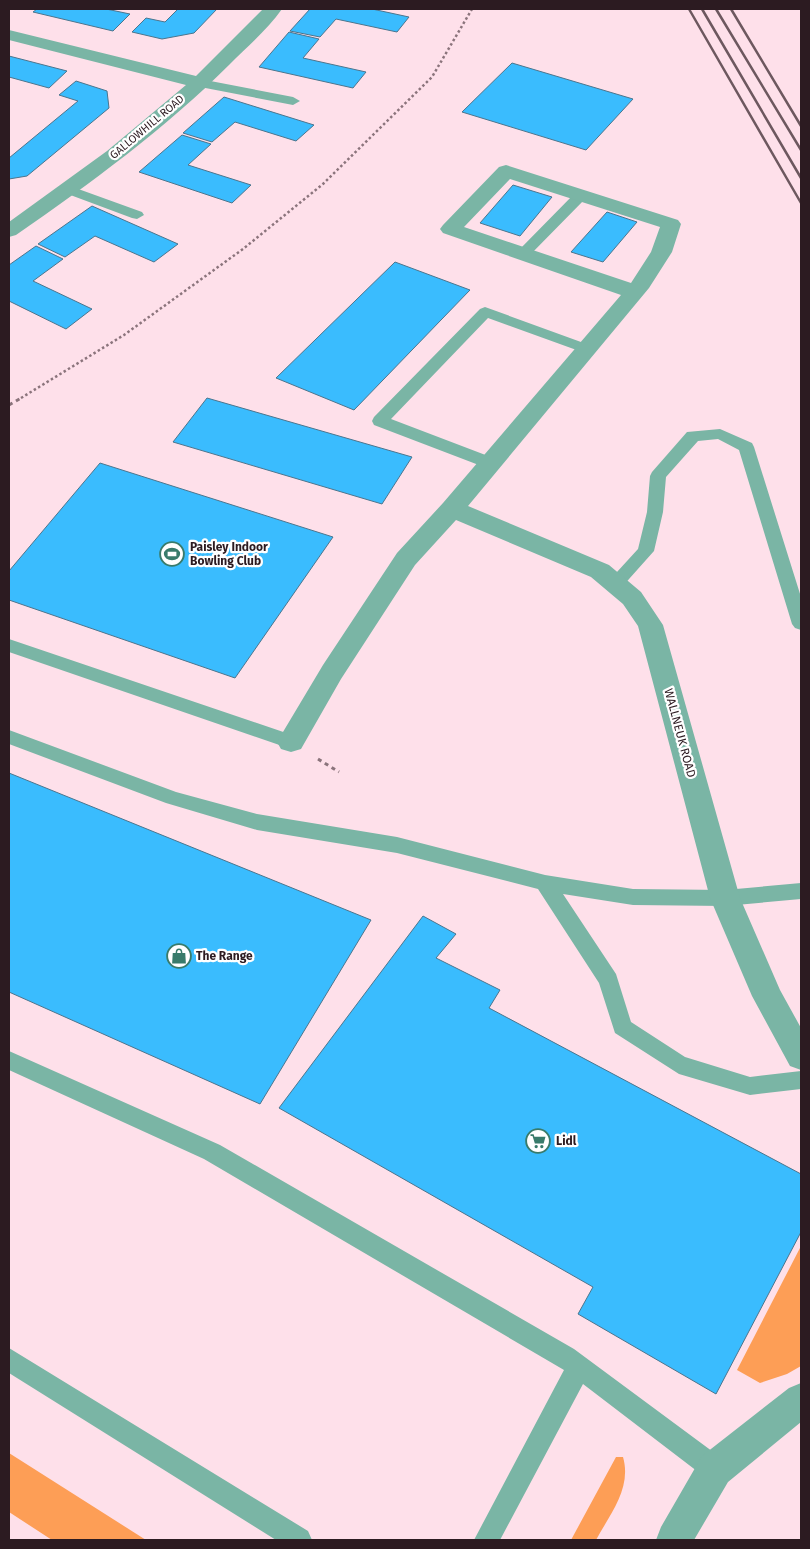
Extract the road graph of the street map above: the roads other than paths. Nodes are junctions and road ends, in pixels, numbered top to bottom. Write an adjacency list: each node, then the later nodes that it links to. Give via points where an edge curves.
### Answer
1 (273, 9): 3 (street, GALLOWHILL ROAD)
2 (12, 34): 3 (street)
3 (200, 83): 4 (lane); 5 (street, GALLOWHILL ROAD)
4 (293, 101)
5 (70, 190): 7 (lane); 8 (street, GALLOWHILL ROAD)
6 (581, 195): 9 (lane); 9 (street, via 506,171 450,229); 10 (street, via 671,224 660,260)
7 (136, 215)
8 (9, 230)
9 (523, 254): 10 (street)
10 (636, 292): 11 (street)
11 (587, 349): 12 (street); 12 (lane, via 485,312 380,421)
12 (490, 463): 13 (street)
13 (452, 509): 14 (street, WALLNEUK ROAD, via 600,571); 18 (street, via 406,559 332,672)
14 (614, 584): 15 (lane, via 646,551 655,512 658,476 693,436 720,434 746,447); 21 (street, WALLNEUK ROAD, via 632,598 650,624)
15 (801, 624)
16 (9, 645): 18 (lane)
17 (9, 736): 19 (lane, via 173,798 248,819 397,846)
18 (291, 742)
19 (545, 884): 21 (lane, via 633,897); 24 (lane, via 609,980 622,1027 679,1065 750,1086)
20 (801, 891): 21 (lane)
21 (725, 898): 22 (street, WALLNEUK ROAD, via 766,996)
22 (801, 1056)
23 (9, 1060): 26 (lane, via 212,1152)
24 (801, 1080)
25 (9, 1360): 29 (lane)
26 (579, 1367): 28 (lane); 30 (lane)
27 (801, 1400): 28 (street)
28 (715, 1469): 31 (street)
29 (299, 1540)
30 (487, 1540)
31 (674, 1540)

